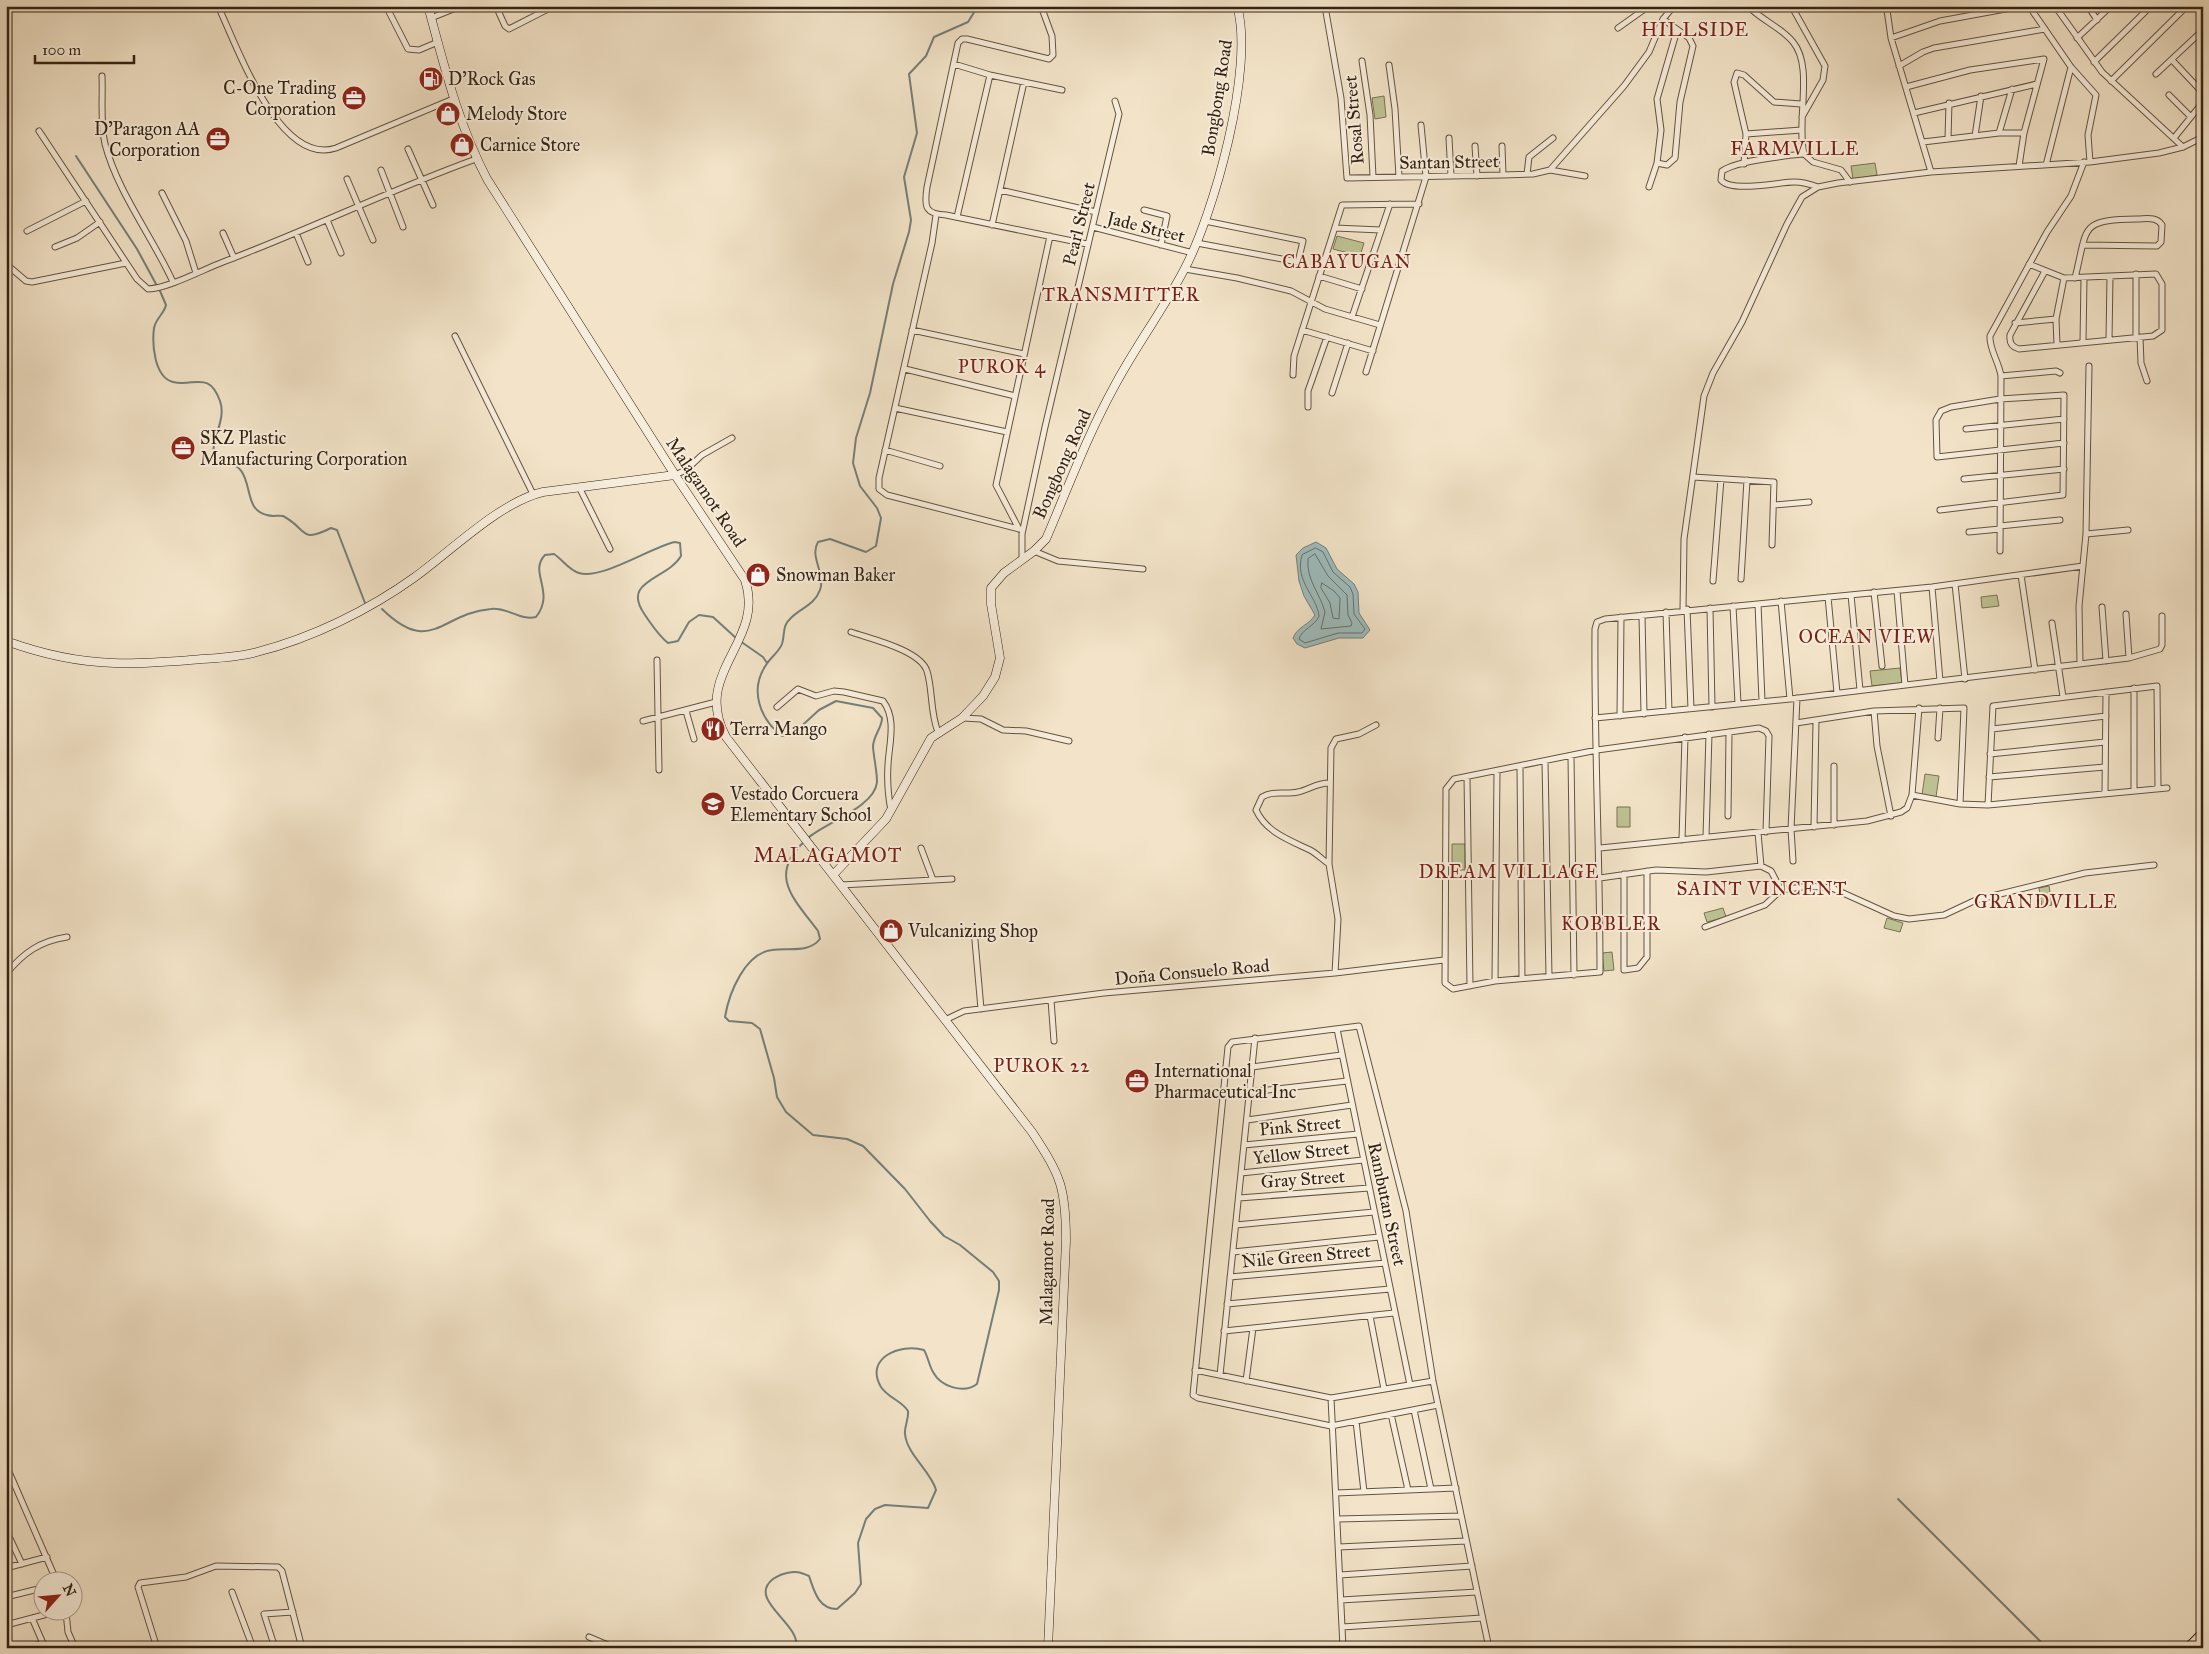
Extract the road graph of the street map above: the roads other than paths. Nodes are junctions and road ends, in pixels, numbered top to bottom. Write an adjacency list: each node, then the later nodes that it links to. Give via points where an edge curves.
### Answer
1 (218, 6): 51 (street, via 271,114 291,136 311,148 322,151 336,148)
2 (386, 6): 31 (street, via 408,49 419,50)
3 (428, 6): 22 (street, Malagamot Road)
4 (461, 6): 22 (street)
5 (496, 6): 6 (street, via 509,29)
6 (554, 6)
7 (1041, 6): 35 (street, via 1052,36 1052,58 1040,58 967,39 958,43)
8 (1237, 6): 112 (street, Bongbong Road, via 1242,32 1238,85 1222,164)
9 (1649, 6): 25 (street)
10 (1674, 6): 23 (street)
11 (1748, 6): 54 (street, via 1785,35 1800,53 1804,66)
12 (1890, 6): 29 (street, via 1886,15)
13 (2022, 6): 29 (street, via 1940,21)
14 (2029, 6): 26 (street)
15 (2055, 6): 30 (street)
16 (2088, 6): 24 (street)
17 (2111, 6): 24 (street)
18 (2151, 6): 34 (street)
19 (2187, 6): 42 (street)
20 (1792, 7): 58 (street, via 1825,66 1823,80)
21 (1326, 12): 91 (street, Santan Street, via 1341,98 1347,178)
22 (431, 18): 31 (street, Malagamot Road)
23 (1662, 19): 27 (street); 84 (street, via 1649,52 1624,86)
24 (2097, 20): 30 (street)
25 (1618, 28)
26 (2045, 29): 37 (street, via 1934,48); 38 (street)
27 (1677, 30): 79 (street, via 1657,99 1661,125); 79 (street, via 1689,38 1693,46 1680,102 1674,158 1667,165)
28 (2203, 30): 32 (street)
29 (1891, 38): 37 (street)
30 (2077, 38): 34 (street)
31 (438, 42): 51 (street, Malagamot Road)
32 (2172, 60): 39 (street); 48 (street)
33 (1362, 61): 91 (street, Rosal Street, via 1370,115)
34 (2094, 62): 42 (street)
35 (954, 64): 40 (street); 109 (street, via 925,197 927,208)
36 (1389, 65): 92 (street)
37 (1899, 66): 45 (street)
38 (2071, 67): 78 (street, via 2096,95 2088,135); 81 (street)
39 (2156, 74)
40 (990, 75): 43 (street); 110 (street)
41 (102, 76): 145 (street, via 103,132 108,152)
42 (2111, 81): 70 (street)
43 (1024, 82): 47 (street); 99 (street)
44 (2037, 84): 45 (street, via 2044,59 1970,70); 46 (street); 63 (street)
45 (1906, 87): 56 (street)
46 (2012, 89): 50 (street); 62 (street)
47 (1062, 90)
48 (2203, 93)
49 (2169, 95): 57 (street)
50 (1981, 96): 55 (street); 65 (street)
51 (453, 99): 77 (street, Malagamot Road)
52 (1115, 101): 108 (street, Pearl Street, via 1119,114)
53 (2203, 102): 57 (street)
54 (1801, 104): 58 (street); 64 (street, via 1774,102 1744,75 1737,74 1734,82)
55 (1949, 104): 56 (street); 69 (street)
56 (1914, 113): 71 (street)
57 (2191, 116): 70 (street)
58 (1801, 118): 60 (street)
59 (1421, 125): 93 (street)
60 (1801, 130): 64 (street); 76 (street)
61 (39, 131): 102 (street)
62 (1999, 133): 63 (street); 65 (street)
63 (2024, 133): 82 (street)
64 (1746, 134): 80 (street)
65 (1974, 136): 69 (street)
66 (2203, 137): 74 (street)
67 (1449, 138): 88 (street)
68 (1553, 138): 86 (street, via 1529,157)
69 (1948, 138): 71 (street)
70 (2174, 138): 74 (street)
71 (1923, 142): 85 (street)
72 (1475, 146): 89 (street)
73 (1502, 146): 87 (street)
74 (2183, 147): 78 (street)
75 (408, 149): 95 (street)
76 (1804, 154): 80 (street); 96 (street, via 1813,162 1842,170)
77 (476, 159): 95 (street); 185 (street, Malagamot Road)
78 (2087, 162): 81 (street); 135 (street, via 2071,196)
79 (1657, 163): 97 (street)
80 (1744, 164): 98 (street, via 1722,171 1723,183 1744,186 1794,182)
81 (2046, 165): 82 (street)
82 (2020, 166): 85 (street)
83 (381, 170): 100 (street)
84 (1550, 170): 86 (street, Santan Street); 90 (street, Santan Street)
85 (1930, 172): 96 (street)
86 (1527, 174): 87 (street, Santan Street)
87 (1503, 175): 89 (street, Santan Street)
88 (1451, 176): 89 (street, Santan Street); 93 (street, Santan Street)
89 (1477, 176)
90 (1585, 176)
91 (1373, 177): 92 (street, Santan Street)
92 (1399, 177): 93 (street, Santan Street)
93 (1426, 177): 104 (street)
94 (347, 179): 106 (street)
95 (421, 179): 100 (street); 105 (street)
96 (1850, 182): 98 (street)
97 (1650, 187)
98 (1818, 187): 187 (street, via 1809,191 1796,205 1742,322 1708,384)
99 (1000, 190): 108 (street); 114 (street)
100 (389, 192): 106 (street); 115 (street)
101 (162, 193): 138 (street, via 186,241)
102 (86, 201): 113 (street); 119 (street)
103 (1390, 204): 104 (street); 117 (street, via 1342,205); 118 (street)
104 (1419, 204): 151 (street)
105 (433, 205)
106 (357, 206): 111 (street); 123 (street)
107 (1144, 210): 126 (street, via 1167,216)
108 (1096, 212): 116 (street, Pearl Street)
109 (936, 215): 110 (street); 152 (street)
110 (957, 217): 114 (street)
111 (327, 220): 121 (street); 129 (street)
112 (1205, 221): 124 (street, Bongbong Road); 124 (street, via 1303,241 1298,262)
113 (100, 222): 128 (street, via 77,238); 133 (street)
114 (992, 225): 122 (street)
115 (403, 227)
116 (1093, 227): 125 (street, Pearl Street); 126 (street, Jade Street)
117 (1335, 228): 118 (street); 140 (street)
118 (1381, 230): 146 (street)
119 (28, 231)
120 (223, 233): 131 (street)
121 (296, 233): 131 (street); 132 (street)
122 (1050, 236): 125 (street); 162 (street)
123 (373, 240)
124 (1196, 243): 130 (street, Bongbong Road)
125 (1088, 244): 200 (street, Pearl Street)
126 (1161, 245): 130 (street, Jade Street)
127 (2083, 245): 127 (street, via 2157,246 2161,242 2162,224 2155,219 2101,221 2088,229); 143 (street)
128 (55, 247)
129 (341, 253)
130 (1192, 253): 136 (street, Bongbong Road)
131 (234, 258): 138 (street)
132 (308, 262)
133 (126, 263): 134 (street, via 32,282 26,281); 145 (street, via 148,289)
134 (6, 264)
135 (2029, 264): 137 (street); 168 (street, via 1990,336 1989,342 1997,357)
136 (1185, 269): 147 (street, via 1291,291); 205 (street, Bongbong Road, via 1114,386 1082,451 1046,539)
137 (2045, 271): 142 (street); 150 (street)
138 (196, 273): 145 (street)
139 (2136, 274): 141 (street); 156 (street); 156 (street, via 2156,274 2162,284 2162,330 2157,335)
140 (1319, 276): 146 (street); 147 (street)
141 (2110, 276): 144 (street); 157 (street)
142 (2064, 278): 143 (street); 149 (street)
143 (2075, 278): 144 (street)
144 (2084, 278): 158 (street)
145 (172, 282)
146 (1362, 289): 148 (street)
147 (1310, 302): 148 (street); 153 (street)
148 (1352, 317): 151 (street)
149 (2056, 319): 150 (street); 160 (street)
150 (2015, 323): 160 (street, via 2009,339 2013,347)
151 (1380, 325): 161 (street)
152 (912, 330): 162 (street); 164 (street)
153 (1302, 330): 155 (street); 167 (street, via 1294,356)
154 (455, 336): 192 (street)
155 (1327, 337): 159 (street); 173 (street, via 1308,391)
156 (2138, 337): 157 (street); 169 (street)
157 (2109, 340): 158 (street)
158 (2084, 342): 160 (street)
159 (1348, 343): 161 (street); 170 (street)
160 (2057, 345)
161 (1372, 350): 165 (street)
162 (1024, 354): 171 (street)
163 (2089, 366): 202 (street)
164 (904, 368): 171 (street); 174 (street)
165 (1366, 372)
166 (2060, 373): 168 (street)
167 (1293, 375)
168 (2001, 376): 172 (street)
169 (2147, 381)
170 (1332, 393)
171 (1015, 396): 178 (street)
172 (2000, 399): 175 (street, via 2064,394); 176 (street); 182 (street, via 1951,407 1941,411 1936,420 1937,457)
173 (1308, 407)
174 (895, 408): 178 (street); 181 (street)
175 (2064, 419): 176 (street); 180 (street)
176 (2000, 427): 177 (street); 182 (street)
177 (1966, 429)
178 (1008, 432): 200 (street, via 996,485)
179 (732, 438): 185 (street)
180 (2064, 443): 182 (street); 184 (street)
181 (885, 450): 183 (street); 200 (street, via 878,482 881,492)
182 (2000, 451): 186 (street)
183 (940, 466)
184 (2064, 469): 186 (street); 194 (street, via 2063,495)
185 (676, 475): 191 (street); 251 (street, Malagamot Road, via 745,580 750,605 745,628 722,675)
186 (2000, 476): 190 (street); 194 (street)
187 (1694, 477): 188 (street); 224 (street, via 1684,539)
188 (1721, 479): 189 (street); 212 (street)
189 (1747, 480): 195 (street, via 1774,482); 211 (street)
190 (1964, 480)
191 (579, 487): 192 (street); 204 (street)
192 (533, 494): 232 (street, via 505,510 413,578 367,607 298,639 258,652 228,657 113,663)
193 (1809, 502): 195 (street)
194 (2000, 503): 196 (street); 198 (street)
195 (1774, 505): 203 (street)
196 (1940, 510)
197 (2060, 520): 198 (street)
198 (2000, 527): 201 (street); 206 (street)
199 (2128, 530): 202 (street)
200 (1020, 532): 207 (street, Pearl Street)
201 (1969, 532)
202 (2086, 534): 208 (street)
203 (1772, 545)
204 (610, 549)
205 (1034, 551): 207 (street, Bongbong Road); 209 (street, via 1058,561)
206 (2000, 551)
207 (1022, 559): 264 (street, Bongbong Road, via 992,588 991,604 1000,646 998,667 983,696)
208 (2083, 566): 210 (street); 236 (street, via 2079,606)
209 (1143, 569)
210 (2021, 574): 213 (street); 239 (street)
211 (1740, 579)
212 (1713, 581)
213 (1955, 584): 214 (street); 240 (street)
214 (1932, 587): 215 (street); 241 (street)
215 (1897, 591): 216 (street); 242 (street)
216 (1874, 592): 217 (street); 237 (street)
217 (1851, 595): 218 (street); 244 (street)
218 (1828, 597): 219 (street); 246 (street)
219 (1781, 601): 220 (street); 248 (street)
220 (1758, 604): 221 (street); 250 (street)
221 (1734, 606): 223 (street); 252 (street)
222 (2102, 606): 235 (street)
223 (1710, 608): 224 (street); 254 (street)
224 (1685, 610): 225 (street); 257 (street)
225 (1666, 612): 227 (street); 260 (street)
226 (2126, 614): 233 (street)
227 (1642, 615): 229 (street); 261 (street)
228 (2162, 616): 233 (street, via 2160,649)
229 (1621, 617): 262 (street); 265 (street, via 1601,620 1596,625)
230 (2052, 623): 238 (street)
231 (850, 632): 272 (street, via 913,654 923,663)
232 (6, 641)
233 (2129, 658): 235 (street)
234 (658, 660): 266 (street)
235 (2106, 661): 236 (street)
236 (2080, 664): 238 (street)
237 (1882, 666)
238 (2058, 667): 239 (street); 247 (street)
239 (2034, 670): 240 (street)
240 (1965, 678): 241 (street)
241 (1940, 681): 242 (street)
242 (1905, 685): 244 (street)
243 (2134, 688): 245 (street); 292 (street, via 2157,686); 294 (street)
244 (1860, 690): 246 (street)
245 (2106, 692): 247 (street); 263 (street)
246 (1837, 693): 249 (street)
247 (2063, 697): 271 (street, via 1993,706)
248 (1790, 698): 249 (street); 250 (street)
249 (1797, 698): 269 (street)
250 (1762, 701): 252 (street)
251 (716, 702): 259 (street); 317 (street, Malagamot Road, via 717,718 726,736)
252 (1738, 704): 254 (street)
253 (777, 707): 299 (street, via 798,689 816,696 834,691 883,701 891,725 888,784)
254 (1712, 707): 257 (street)
255 (1919, 708): 256 (street); 258 (street); 296 (street)
256 (1940, 708): 276 (street); 297 (street, via 1964,708)
257 (1691, 709): 260 (street)
258 (1874, 711): 267 (street); 301 (street, via 1876,746)
259 (686, 712): 266 (street); 277 (street)
260 (1669, 712): 261 (street)
261 (1644, 714): 262 (street)
262 (1620, 716): 265 (street)
263 (2106, 716): 271 (street); 279 (street)
264 (962, 718): 272 (street, Bongbong Road); 278 (street, via 981,718 1003,730 1026,731)
265 (1594, 718): 280 (street)
266 (658, 719): 268 (street); 287 (street)
267 (1816, 720): 269 (street); 303 (street)
268 (643, 721)
269 (1796, 724): 304 (street)
270 (1376, 725): 291 (street, via 1359,734 1336,739)
271 (1992, 729): 281 (street)
272 (938, 732): 299 (street, Bongbong Road, via 925,748)
273 (1729, 732): 274 (street); 300 (street); 305 (street, via 1759,728 1768,734)
274 (1709, 734): 275 (street); 307 (street)
275 (1684, 737): 280 (street); 308 (street)
276 (1938, 738)
277 (694, 739)
278 (1069, 741)
279 (2105, 742): 281 (street); 285 (street)
280 (1596, 750): 282 (street); 310 (street)
281 (1990, 754): 290 (street)
282 (1571, 756): 283 (street); 329 (street)
283 (1545, 762): 286 (street); 330 (street)
284 (1834, 766): 302 (street)
285 (2105, 767): 290 (street); 295 (street)
286 (1520, 768): 288 (street); 331 (street)
287 (659, 770)
288 (1498, 771): 289 (street); 332 (street)
289 (1467, 776): 326 (street, via 1450,781 1446,789); 333 (street)
290 (1989, 777): 298 (street)
291 (1329, 783): 312 (street); 312 (street, via 1299,792 1269,793 1262,797 1256,810 1267,827 1294,844 1311,850)
292 (2158, 788): 293 (street); 294 (street)
293 (2167, 788)
294 (2134, 791): 295 (street)
295 (2105, 794): 298 (street)
296 (1912, 795): 297 (street); 301 (street, via 1907,808)
297 (1960, 804): 298 (street)
298 (1988, 805)
299 (891, 811): 317 (street, Bongbong Road, via 879,828)
300 (1728, 816)
301 (1891, 816): 302 (street)
302 (1834, 825): 303 (street)
303 (1814, 827): 304 (street)
304 (1791, 829): 305 (street); 311 (street)
305 (1766, 832): 306 (street)
306 (1758, 833): 307 (street); 314 (street)
307 (1706, 837): 308 (street)
308 (1682, 840): 310 (street)
309 (921, 848): 320 (street)
310 (1600, 848): 318 (street)
311 (1793, 861)
312 (1328, 864): 327 (street, via 1338,919)
313 (2154, 864): 322 (street, via 2085,874 1976,900 1944,915 1909,919 1894,916 1824,886)
314 (1761, 866): 315 (street, via 1706,872); 322 (street, via 1771,871)
315 (1647, 871): 316 (street); 316 (street, via 1648,957 1638,968 1624,970)
316 (1624, 874): 318 (street)
317 (833, 875): 321 (street, Malagamot Road)
318 (1600, 878): 329 (street, via 1600,972)
319 (952, 879): 320 (street)
320 (933, 880): 321 (street)
321 (841, 885): 336 (street, Malagamot Road)
322 (1781, 890): 323 (street, via 1765,905)
323 (1705, 927)
324 (974, 929): 335 (street)
325 (67, 937): 328 (street, via 30,949)
326 (1444, 960): 327 (street, Doña Consuelo Road); 333 (street, via 1446,987)
327 (1335, 973): 334 (street, Doña Consuelo Road)
328 (6, 974)
329 (1574, 975): 330 (street)
330 (1549, 976): 331 (street)
331 (1522, 978): 332 (street)
332 (1495, 981): 333 (street)
333 (1470, 986)
334 (1050, 1000): 335 (street, Doña Consuelo Road); 339 (street)
335 (981, 1009): 336 (street, Doña Consuelo Road, via 959,1013)
336 (945, 1020): 416 (street, Malagamot Road, via 1032,1132 1056,1169 1064,1192 1066,1241)
337 (1337, 1029): 338 (street); 340 (street, Rambutan Street); 367 (street, via 1359,1026 1406,1211)
338 (1256, 1038): 341 (street); 364 (street, via 1236,1040 1228,1047)
339 (1054, 1041)
340 (1341, 1055): 341 (street); 342 (street, Rambutan Street)
341 (1252, 1066): 343 (street)
342 (1347, 1081): 343 (street); 344 (street, Rambutan Street)
343 (1250, 1092): 345 (street)
344 (1352, 1106): 345 (street); 346 (street, Rambutan Street)
345 (1247, 1120): 347 (street)
346 (1358, 1134): 347 (street, Pink Street); 348 (street, Rambutan Street)
347 (1244, 1145): 349 (street)
348 (1363, 1160): 349 (street, Yellow Street); 350 (street, Rambutan Street)
349 (1241, 1173): 351 (street)
350 (1369, 1188): 351 (street, Gray Street); 352 (street, Rambutan Street)
351 (1238, 1198): 353 (street)
352 (1374, 1212): 353 (street); 354 (street, Rambutan Street)
353 (1236, 1224): 355 (street)
354 (1379, 1237): 355 (street); 356 (street, Rambutan Street)
355 (1233, 1252): 357 (street)
356 (1385, 1263): 357 (street, Nile Green Street); 358 (street, Rambutan Street)
357 (1230, 1277): 359 (street)
358 (1390, 1290): 359 (street); 360 (street, Rambutan Street)
359 (1227, 1304): 363 (street)
360 (1394, 1313): 361 (street); 368 (street, Rambutan Street)
361 (1370, 1316): 362 (street); 369 (street)
362 (1253, 1328): 363 (street); 366 (street)
363 (1224, 1331): 365 (street)
364 (1195, 1370): 365 (street); 375 (street, via 1192,1391 1198,1398)
365 (1220, 1375): 366 (street)
366 (1246, 1381): 370 (street)
367 (1433, 1381): 368 (street); 371 (street)
368 (1410, 1385): 369 (street)
369 (1384, 1390): 370 (street)
370 (1330, 1398): 375 (street)
371 (1438, 1405): 372 (street); 377 (street)
372 (1414, 1410): 373 (street); 378 (street)
373 (1391, 1414): 374 (street); 379 (street)
374 (1356, 1421): 375 (street); 380 (street)
375 (1331, 1426): 381 (street)
376 (6, 1465): 387 (street)
377 (1456, 1488): 378 (street); 382 (street)
378 (1431, 1489): 379 (street)
379 (1408, 1490): 380 (street)
380 (1364, 1492): 381 (street)
381 (1336, 1493): 383 (street)
382 (1461, 1516): 383 (street); 385 (street)
383 (1338, 1519): 386 (street)
384 (6, 1530): 388 (street)
385 (1466, 1541): 386 (street); 389 (street)
386 (1339, 1548): 392 (street)
387 (47, 1557): 388 (street); 391 (street)
388 (22, 1564): 390 (street)
389 (1472, 1566): 392 (street); 395 (street)
390 (6, 1568)
391 (53, 1572)
392 (1340, 1575): 397 (street)
393 (32, 1590): 396 (street)
394 (232, 1592): 412 (street)
395 (1477, 1592): 397 (street); 400 (street)
396 (6, 1597)
397 (1341, 1600): 404 (street)
398 (293, 1612): 411 (street, via 282,1571 278,1567 216,1566 186,1577 144,1581 138,1587); 413 (street, via 264,1614); 414 (street)
399 (32, 1618): 403 (street)
400 (1482, 1618): 404 (street); 408 (street)
401 (34, 1622): 407 (street)
402 (67, 1622): 410 (street)
403 (6, 1625)
404 (1342, 1626): 417 (street)
405 (2203, 1634): 419 (highway)
406 (589, 1637): 415 (street)
407 (44, 1645): 409 (street)
408 (1488, 1646): 418 (street)
409 (25, 1648)
410 (75, 1648)
411 (158, 1648)
412 (253, 1648)
413 (275, 1648)
414 (302, 1648)
415 (615, 1648)
416 (1048, 1648)
417 (1343, 1648)
418 (1420, 1648)
419 (2189, 1648)

